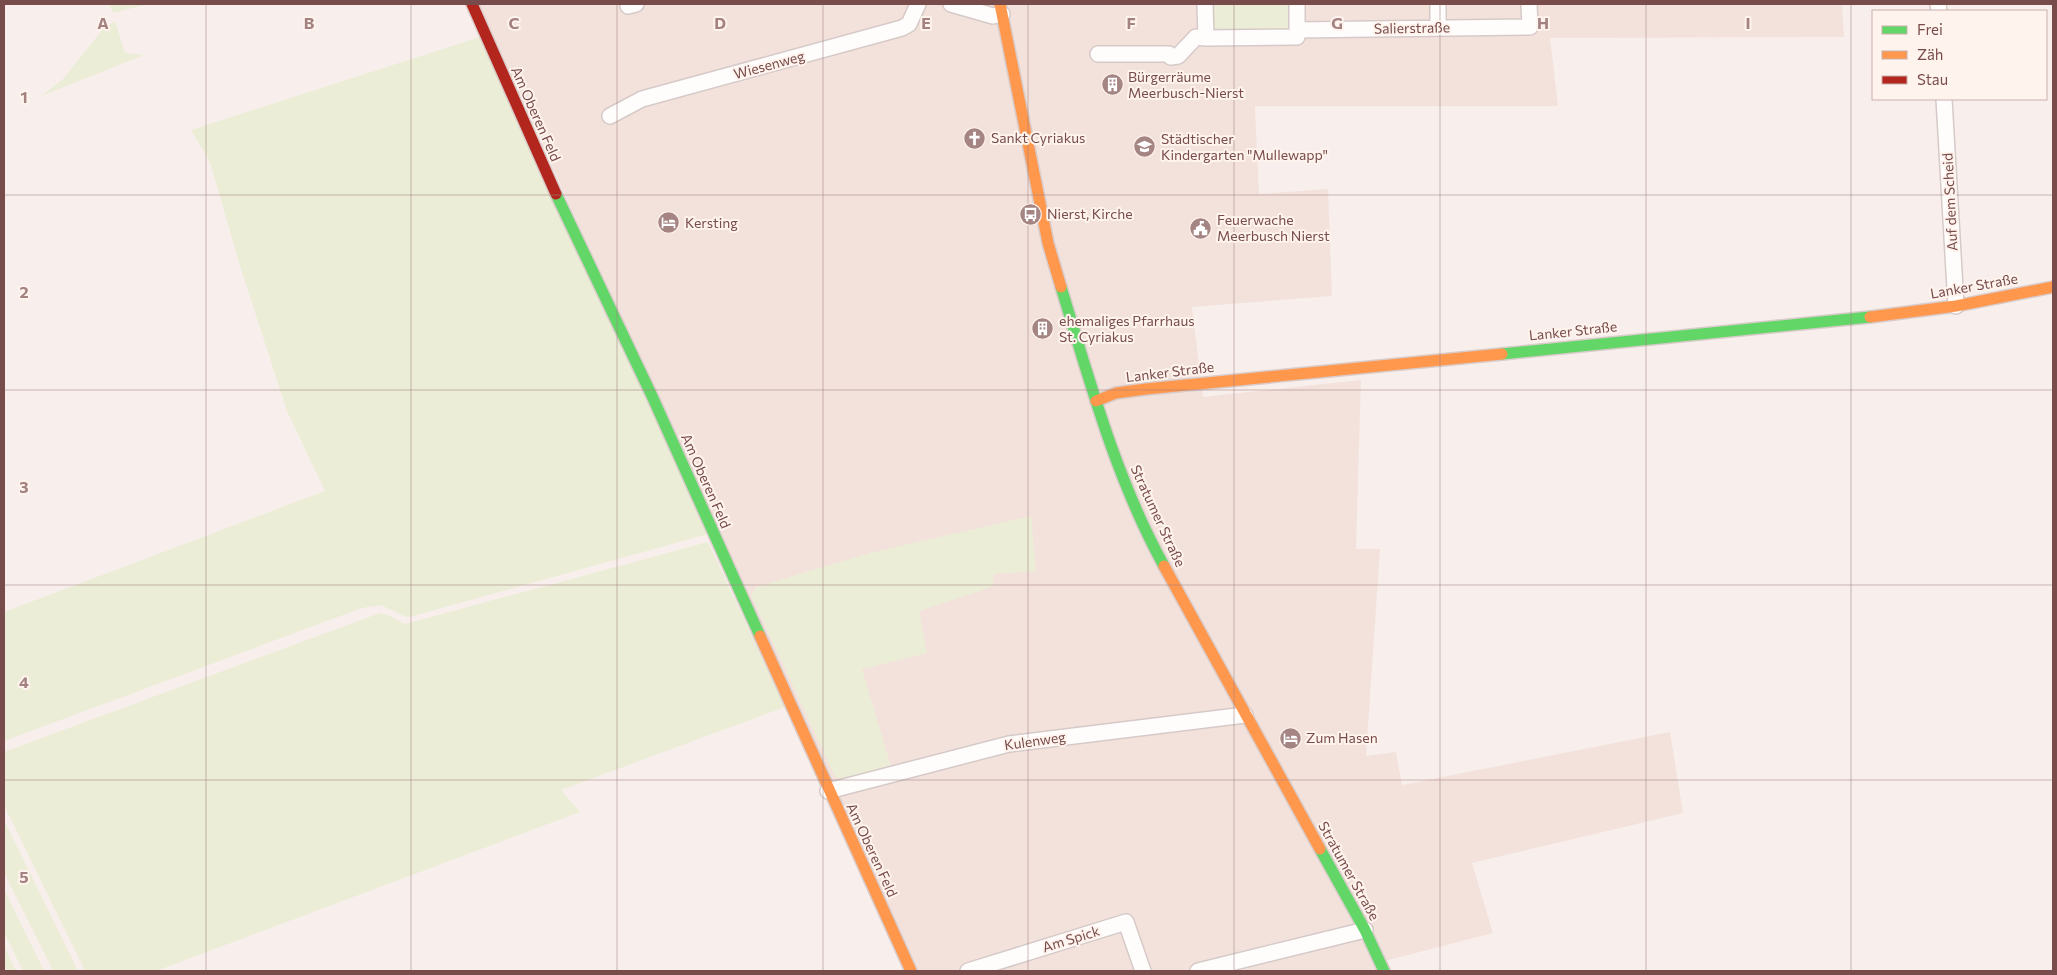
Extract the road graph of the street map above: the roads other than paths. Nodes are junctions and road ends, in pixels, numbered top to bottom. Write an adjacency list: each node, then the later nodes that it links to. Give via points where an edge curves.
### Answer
1 (472, 4): 19 (street, Am Oberen Feld, via 545,171 740,589)
2 (918, 4): 14 (street, Wiesenweg, via 909,24 902,28 642,99)
3 (951, 4): 8 (street, via 993,16)
4 (1205, 4): 11 (street)
5 (1297, 4): 10 (street)
6 (1438, 4): 9 (street)
7 (1530, 4): 9 (street, Salierstraße, via 1530,27)
8 (1001, 9): 17 (street, Stratumer Straße, via 1048,243)
9 (1438, 28): 10 (street, Salierstraße)
10 (1297, 30): 11 (street, Salierstraße, via 1297,36)
11 (1206, 38): 12 (street, via 1196,38 1178,56)
12 (1098, 54)
13 (1944, 100): 16 (street, Auf dem Scheid)
14 (610, 116)
15 (2053, 287): 16 (street, Lanker Straße)
16 (1956, 306): 17 (street, Lanker Straße, via 1146,389 1116,393)
17 (1096, 401): 18 (street, Stratumer Straße, via 1128,492 1160,560)
18 (1245, 715): 19 (street, Kulenweg, via 1009,744); 20 (street, Stratumer Straße)
19 (828, 790): 21 (street, Am Oberen Feld)
20 (1364, 930): 24 (street); 25 (street, Stratumer Straße)
21 (911, 971)
22 (968, 971): 23 (street, Am Spick, via 1126,922)
23 (1143, 971)
24 (1198, 971)
25 (1384, 971)

